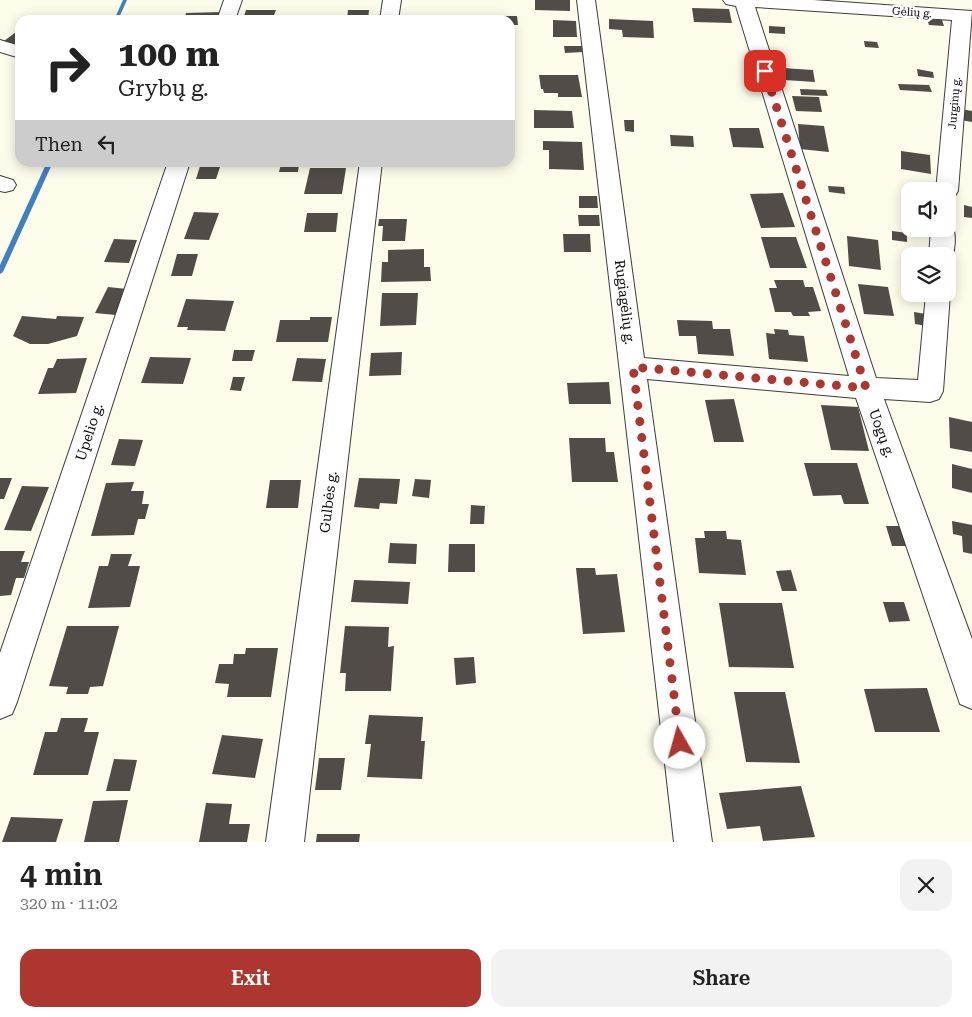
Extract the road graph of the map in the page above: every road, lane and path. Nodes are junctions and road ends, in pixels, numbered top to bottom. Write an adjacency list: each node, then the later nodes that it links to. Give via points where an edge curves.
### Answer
1 (233, 0): 5 (street)
2 (392, 0): 6 (street)
3 (586, 0): 14 (street, Rugiagėlių g.)
4 (738, 0): 7 (street, Gėlių g.); 15 (street, Uogų g.)
5 (228, 15)
6 (390, 15)
7 (967, 16): 12 (street, Jurginų g.)
8 (0, 46): 9 (street)
9 (15, 50)
10 (177, 167): 17 (street, Upelio g.)
11 (370, 167): 18 (street, Gulbės g.)
12 (948, 182)
13 (937, 302): 15 (street, via 930,391)
14 (633, 367): 15 (street); 19 (street, Rugiagėlių g.)
15 (866, 388): 16 (street, Uogų g.)
16 (972, 692)
17 (0, 702)
18 (285, 842)
19 (693, 842)

